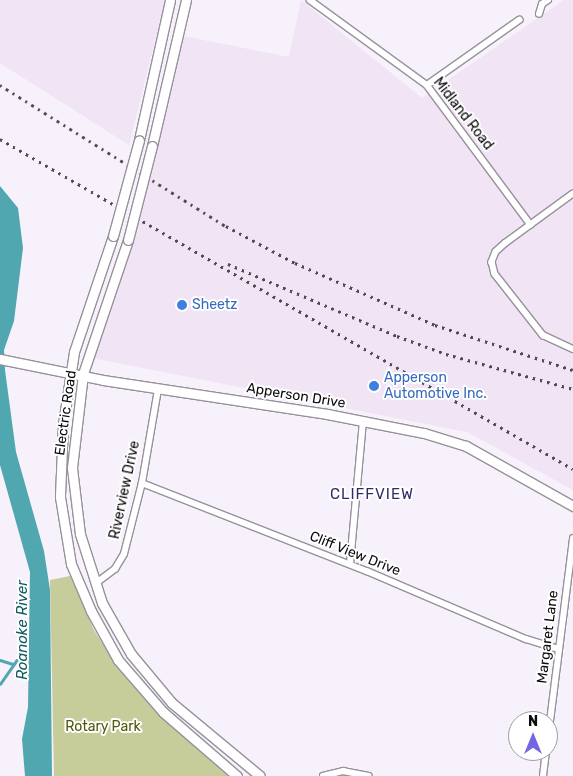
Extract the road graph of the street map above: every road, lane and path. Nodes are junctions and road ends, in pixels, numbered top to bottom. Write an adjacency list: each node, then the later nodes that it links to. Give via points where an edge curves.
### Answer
1 (170, 0): 12 (main road, Electric Road, bridge, via 139,140)
2 (186, 0): 13 (main road, Electric Road, bridge, via 128,240)
3 (310, 0): 7 (street, Midland Road)
4 (548, 0): 5 (street, via 542,4)
5 (539, 14)
6 (518, 20): 7 (street)
7 (427, 85): 9 (street, Midland Road)
8 (573, 194): 9 (street)
9 (531, 225): 10 (street, via 496,252 492,266 543,335)
10 (573, 348)
11 (0, 359): 12 (main road, Apperson Drive)
12 (70, 372): 13 (main road, Apperson Drive); 24 (main road, Electric Road, via 63,424 60,497 71,564 81,589 118,660 133,679 163,712)
13 (83, 374): 14 (main road, Apperson Drive); 20 (main road, Electric Road, via 74,451 74,497 80,534)
14 (158, 389): 15 (main road, Apperson Drive); 16 (street, Riverview Drive)
15 (363, 421): 17 (main road, Apperson Drive, via 424,433 466,446); 19 (street)
16 (142, 483): 19 (street, Cliff View Drive); 20 (street, Riverview Drive, via 120,562)
17 (573, 506)
18 (573, 539): 21 (street, Margaret Lane)
19 (350, 564): 21 (street, Cliff View Drive, via 526,639)
20 (95, 584): 25 (main road, Electric Road, via 112,623 159,690)
21 (558, 649): 22 (street, Margaret Lane)
22 (551, 711)
23 (545, 761): 28 (street)
24 (237, 776)
25 (260, 776)
26 (323, 776): 27 (street, via 342,771)
27 (369, 776)
28 (543, 776)

